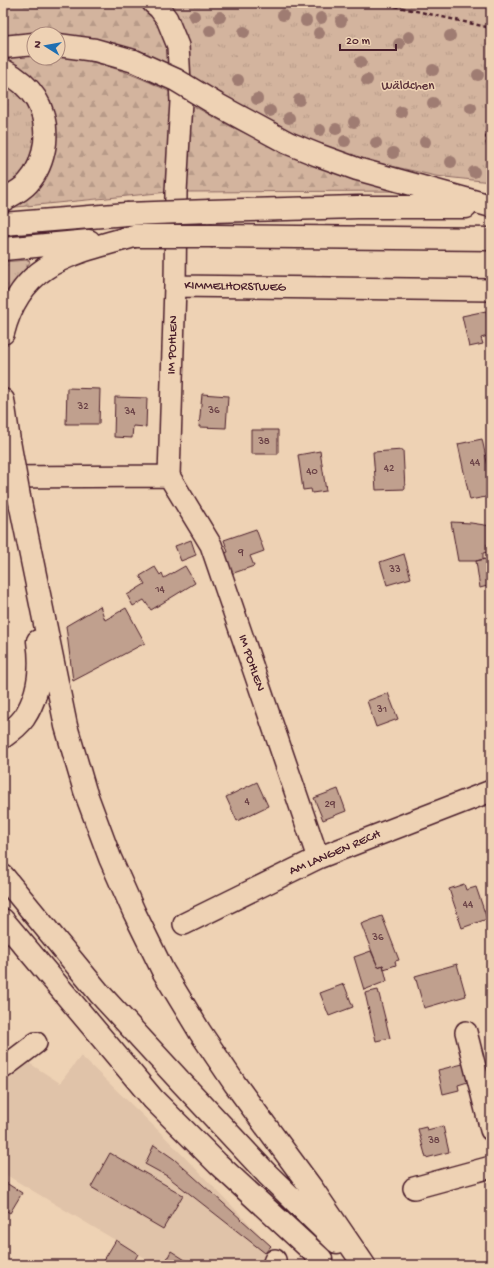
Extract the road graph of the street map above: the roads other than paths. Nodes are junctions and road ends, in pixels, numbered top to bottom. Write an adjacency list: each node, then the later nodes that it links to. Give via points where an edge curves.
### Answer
1 (153, 3): 12 (street, KIMMELHORSTWEG, via 167,19 178,46 181,101 176,192)
2 (26, 45): 4 (highway)
3 (66, 46): 7 (highway, bridge, via 95,50 134,61 176,80 281,140 318,156)
4 (3, 47)
5 (3, 70): 6 (highway, via 18,79 33,95 39,104 46,134 41,160 33,176 16,193)
6 (3, 200)
7 (491, 206): 8 (highway, bridge, via 127,214)
8 (3, 224)
9 (134, 236): 10 (highway, bridge); 11 (highway); 14 (highway, via 67,256 36,274 19,294 6,320)
10 (491, 239)
11 (3, 249)
12 (175, 286): 13 (street, KIMMELHORSTWEG); 17 (street, IM POHLEN)
13 (491, 290)
14 (3, 333)
15 (3, 400): 16 (highway)
16 (6, 448): 18 (highway)
17 (169, 476): 18 (street); 21 (street, IM POHLEN, via 211,544)
18 (11, 490): 19 (highway, via 41,657 37,689 23,719); 32 (highway, via 68,733 88,799 134,912 163,971 200,1032 313,1190)
19 (3, 737)
20 (491, 791): 21 (street, AM LANGEN RECH)
21 (318, 858): 24 (street, AM LANGEN RECH)
22 (3, 876): 32 (highway, via 100,994 181,1082 267,1174)
23 (3, 920): 31 (highway, via 153,1099 218,1164)
24 (184, 924)
25 (466, 1032): 28 (street)
26 (36, 1043): 27 (street)
27 (3, 1068)
28 (491, 1130)
29 (491, 1166): 30 (street)
30 (414, 1188)
31 (321, 1259)
32 (362, 1265)

